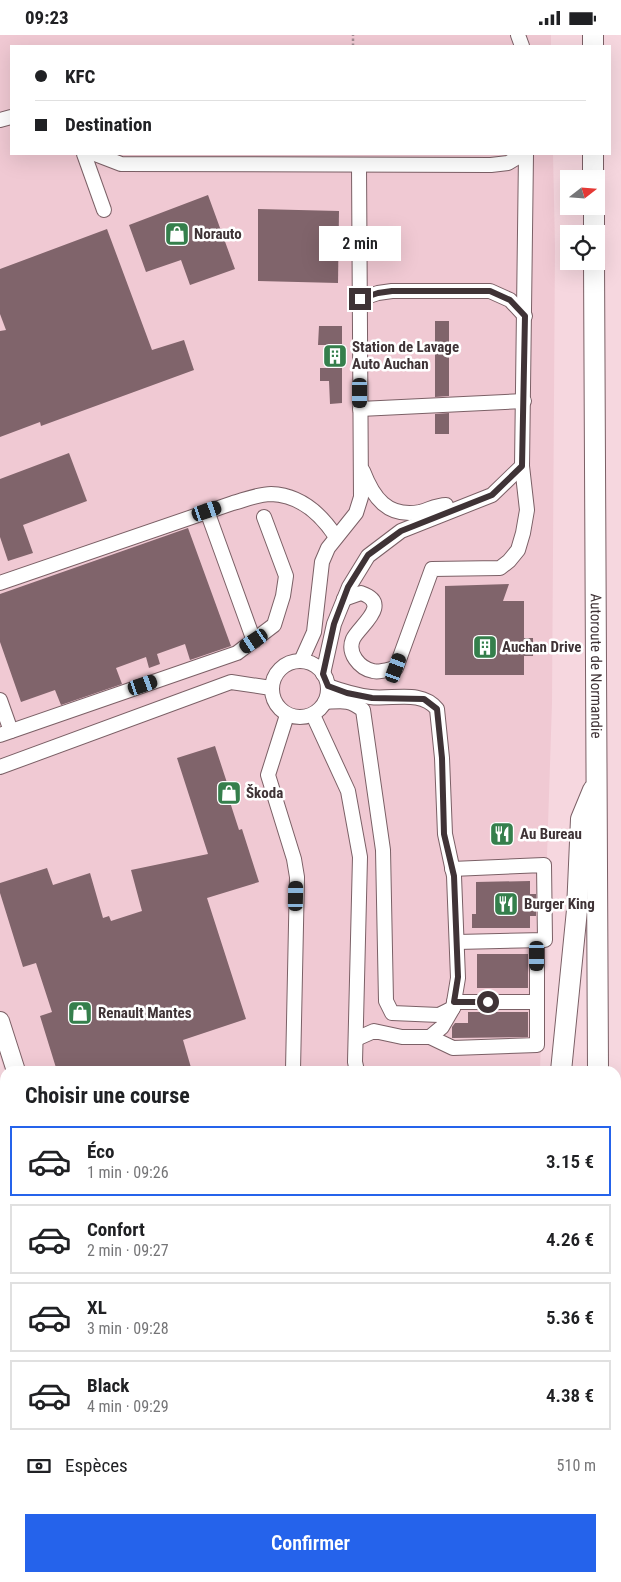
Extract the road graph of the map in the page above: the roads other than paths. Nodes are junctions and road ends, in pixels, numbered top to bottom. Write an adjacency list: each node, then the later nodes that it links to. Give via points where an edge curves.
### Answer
1 (84, 155): 8 (street)
2 (97, 155): 6 (street, via 121,165)
3 (522, 155): 6 (street, via 503,165)
4 (524, 155): 11 (street)
5 (593, 155): 7 (highway)
6 (360, 165): 10 (street)
7 (594, 170)
8 (104, 210)
9 (594, 270): 34 (highway, Autoroute de Normandie)
10 (360, 299): 11 (street, via 392,291 490,291 510,300); 13 (street)
11 (525, 316): 12 (street)
12 (524, 401): 13 (street); 15 (street)
13 (360, 409): 14 (street)
14 (359, 463): 16 (street, via 377,499 399,512); 19 (street, via 360,497 356,513)
15 (522, 466): 16 (street, via 492,495); 21 (street, via 527,510 518,550 500,568 432,569 396,668 374,672 355,658 352,641 371,618 374,605 361,593)
16 (462, 505): 21 (street, via 401,531 368,555)
17 (207, 511): 19 (street, via 270,494 294,499 311,508); 20 (street); 22 (street)
18 (264, 517): 22 (street, via 286,576 274,625)
19 (336, 537): 23 (street, via 322,561 314,632)
20 (0, 583)
21 (344, 599): 24 (street, via 334,624)
22 (254, 641): 32 (street, via 237,653)
23 (302, 661): 24 (street, via 310,663); 25 (street, via 284,665)
24 (326, 680): 26 (street, via 347,693); 28 (street)
25 (271, 687): 30 (street, via 272,699); 33 (street, via 231,682)
26 (372, 698): 29 (street); 35 (street, via 424,699 437,709 444,834)
27 (0, 699): 32 (street)
28 (325, 702): 29 (street, via 353,702); 31 (street)
29 (363, 710): 39 (street, via 383,850 386,1001 392,1013 439,1015)
30 (287, 715): 31 (street, via 304,718); 44 (street, via 268,775 297,877)
31 (312, 715): 42 (street, via 348,791 360,857)
32 (6, 733)
33 (0, 767)
34 (597, 781): 46 (highway, via 581,819 577,910); 47 (highway, Autoroute de Normandie)
35 (452, 869): 36 (street, via 544,865 545,941); 37 (street)
36 (537, 941): 37 (street); 38 (street)
37 (457, 942): 39 (street, via 458,977)
38 (537, 1002): 39 (street); 41 (street, via 537,1045 453,1047)
39 (454, 1005): 41 (street, via 442,1027)
40 (0, 1021): 43 (main road)
41 (430, 1037): 42 (street, via 402,1037 374,1031)
42 (356, 1039): 45 (street)
43 (14, 1066)
44 (293, 1066)
45 (357, 1066)
46 (561, 1066)
47 (598, 1066)

